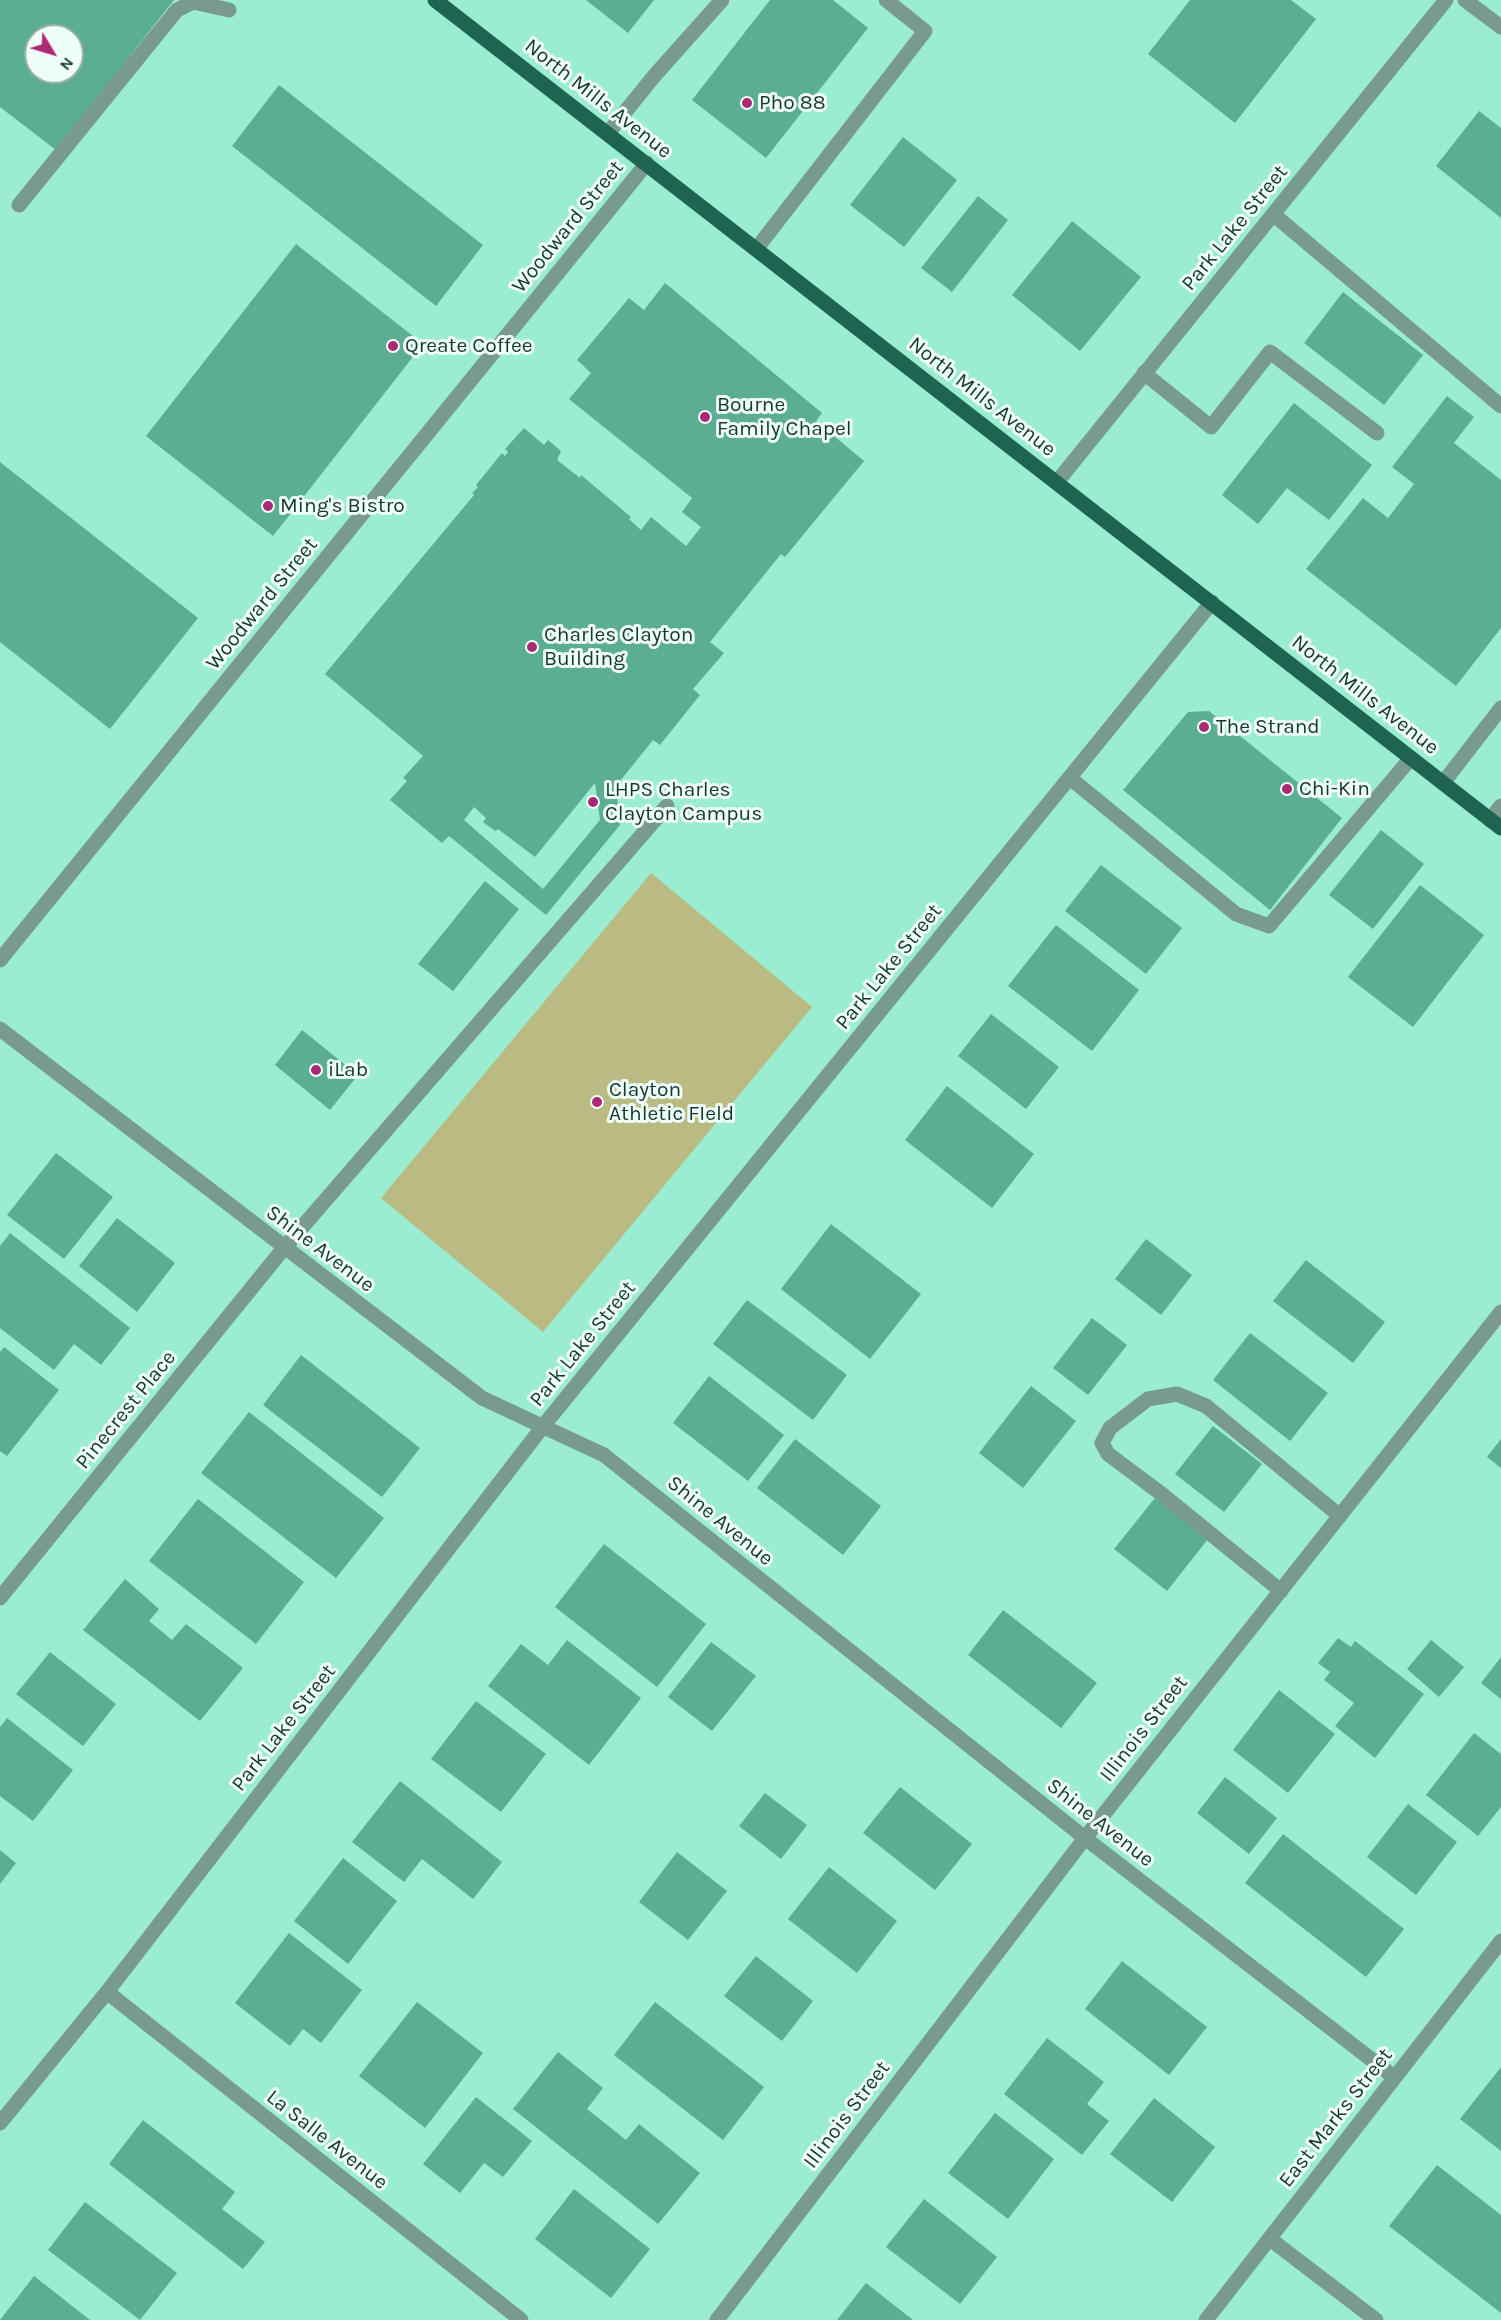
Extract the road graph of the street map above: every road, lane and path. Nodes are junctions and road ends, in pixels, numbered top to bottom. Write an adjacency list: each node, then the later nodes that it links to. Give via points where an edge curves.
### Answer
1 (435, 0): 8 (main road, North Mills Avenue)
2 (722, 0): 8 (street)
3 (886, 0): 12 (street, via 925,31)
4 (1446, 0): 11 (street, Park Lake Street)
5 (1465, 0): 7 (street)
6 (229, 10): 10 (street, via 193,2 177,10)
7 (1501, 27)
8 (608, 133): 9 (main road, North Mills Avenue)
9 (647, 163): 12 (main road, North Mills Avenue); 25 (street, Woodward Street)
10 (19, 205)
11 (1273, 214): 13 (street, Park Lake Street); 14 (street)
12 (757, 248): 16 (main road, North Mills Avenue)
13 (1144, 373): 15 (street, via 1211,426 1270,352); 16 (street, Park Lake Street)
14 (1501, 406)
15 (1377, 433)
16 (1057, 482): 17 (main road, North Mills Avenue)
17 (1212, 602): 19 (main road, North Mills Avenue); 20 (street, Park Lake Street)
18 (1501, 708): 21 (street)
19 (1411, 758): 20 (street, via 1269,926 1236,914); 21 (main road, North Mills Avenue)
20 (1070, 778): 29 (street, Park Lake Street)
21 (1443, 783): 24 (main road, North Mills Avenue)
22 (667, 806): 27 (street, Pinecrest Place)
23 (1501, 806): 24 (street)
24 (1496, 824)
25 (0, 960)
26 (0, 1029): 27 (street, Shine Avenue)
27 (284, 1248): 29 (street, Shine Avenue, via 482,1398); 32 (street, Pinecrest Place)
28 (1501, 1312): 30 (street, Illinois Street)
29 (544, 1425): 33 (street, Shine Avenue, via 604,1455); 35 (street, Park Lake Street)
30 (1340, 1516): 31 (street, Illinois Street); 31 (street, via 1206,1406 1177,1394 1148,1399 1110,1428 1102,1443 1108,1454)
31 (1281, 1591): 33 (street, Illinois Street)
32 (0, 1598)
33 (1085, 1838): 36 (street, Shine Avenue); 40 (street, Illinois Street)
34 (1501, 1941): 36 (street, East Marks Street)
35 (106, 1992): 37 (street, Park Lake Street); 39 (street, La Salle Avenue)
36 (1394, 2077): 38 (street, East Marks Street)
37 (0, 2123)
38 (1270, 2239): 41 (street, East Marks Street); 42 (street)
39 (521, 2320)
40 (717, 2320)
41 (1206, 2320)
42 (1376, 2320)

